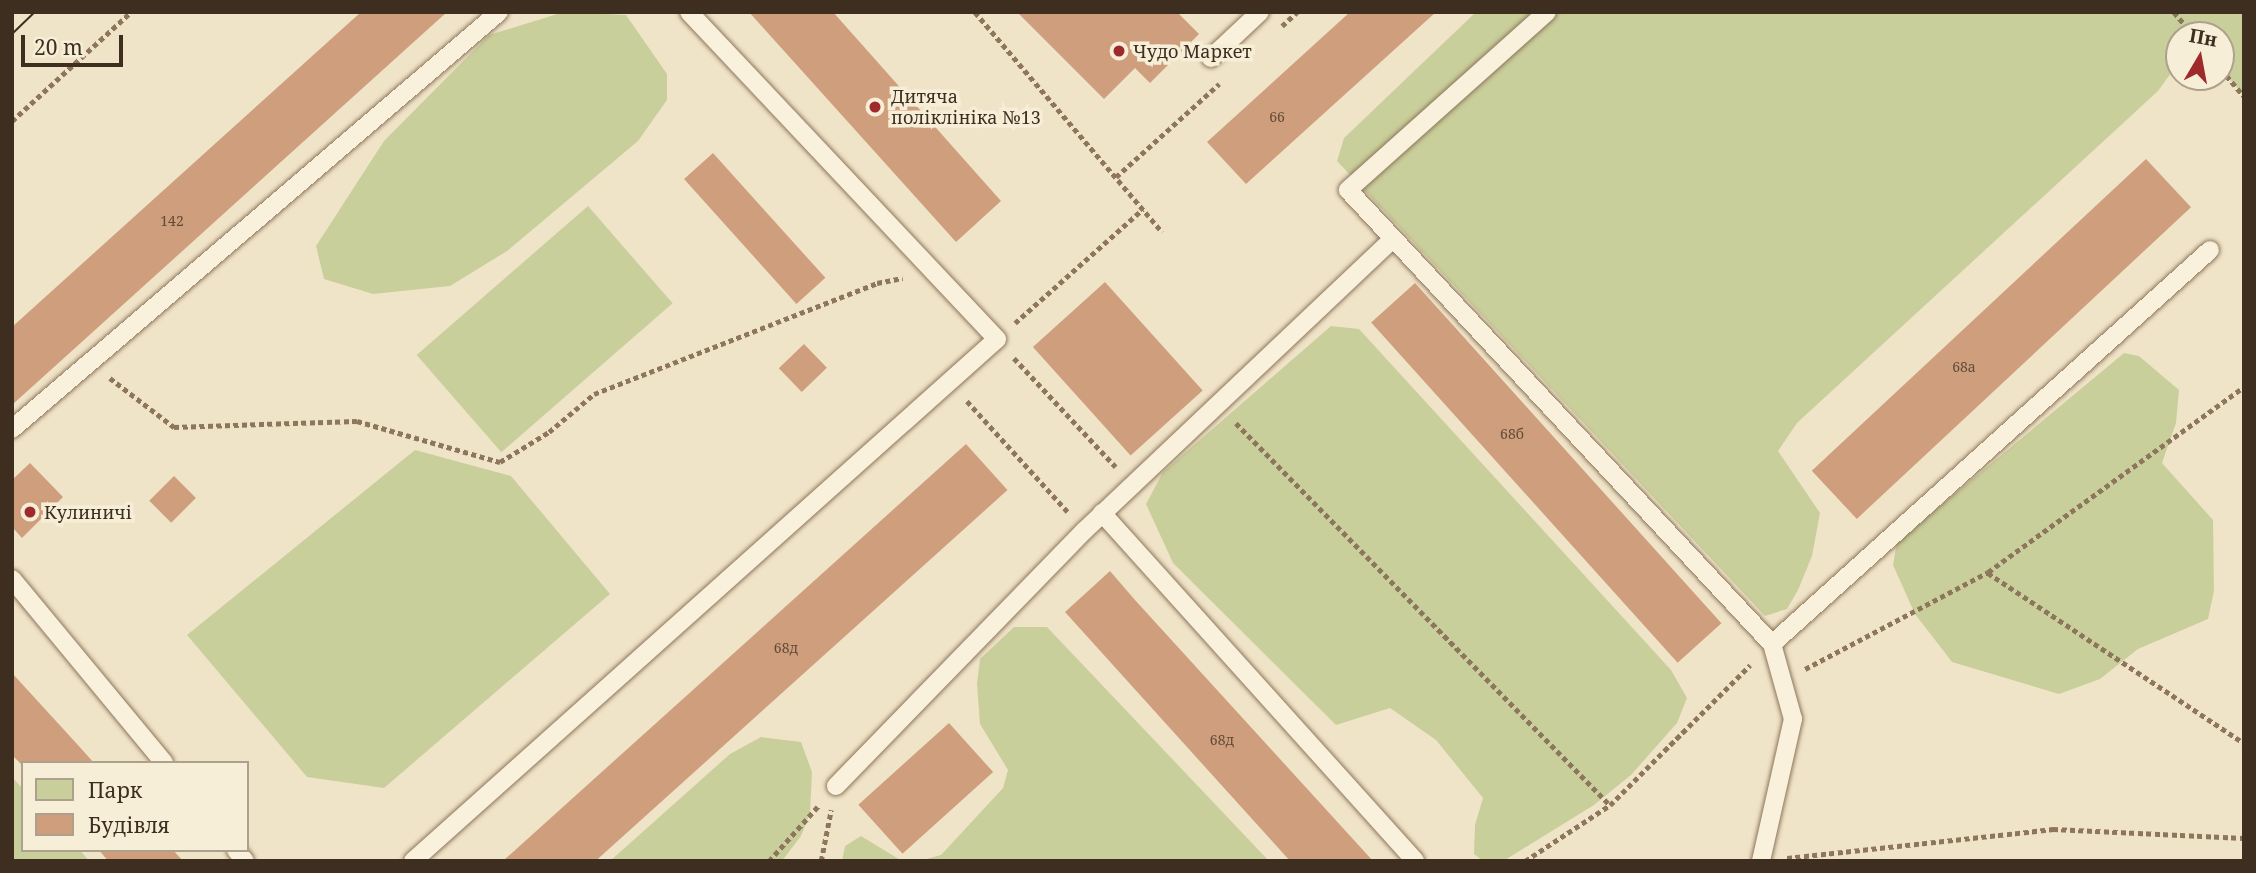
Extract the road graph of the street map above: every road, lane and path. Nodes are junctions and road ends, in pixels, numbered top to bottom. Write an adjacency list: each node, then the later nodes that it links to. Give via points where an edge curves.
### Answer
1 (131, 12): 11 (path)
2 (499, 12): 19 (lane)
3 (689, 12): 17 (lane)
4 (975, 12): 12 (path)
5 (1260, 12): 9 (lane)
6 (1297, 12): 8 (path)
7 (1547, 12): 15 (lane, via 1348,190)
8 (1277, 31)
9 (1211, 58)
10 (1227, 76): 12 (path)
11 (12, 121)
12 (1116, 177): 13 (path)
13 (1143, 209): 14 (path); 18 (path)
14 (1162, 232)
15 (1394, 239): 22 (lane); 29 (lane)
16 (2210, 250): 29 (lane)
17 (933, 272): 18 (lane); 19 (path, via 877,283 594,394 549,432 500,462 356,421 174,427)
18 (997, 340): 20 (lane); 24 (path)
19 (90, 362): 23 (lane)
20 (950, 382): 26 (path); 37 (lane)
21 (2244, 387): 27 (path)
22 (1218, 404): 24 (lane); 34 (path)
23 (12, 429)
24 (1132, 485): 25 (lane)
25 (1102, 513): 26 (lane); 40 (lane)
26 (1085, 530): 33 (lane)
27 (1988, 572): 30 (path); 31 (path)
28 (12, 579): 32 (lane)
29 (1772, 643): 30 (lane); 34 (path)
30 (1782, 680): 36 (lane, via 1793,719)
31 (2244, 743)
32 (162, 761)
33 (836, 786): 38 (path); 39 (path)
34 (1610, 805): 41 (path)
35 (2244, 838): 36 (path, via 2053,829)
36 (1770, 860)
37 (413, 861)
38 (769, 861)
39 (821, 861)
40 (1415, 861)
41 (1525, 861)

